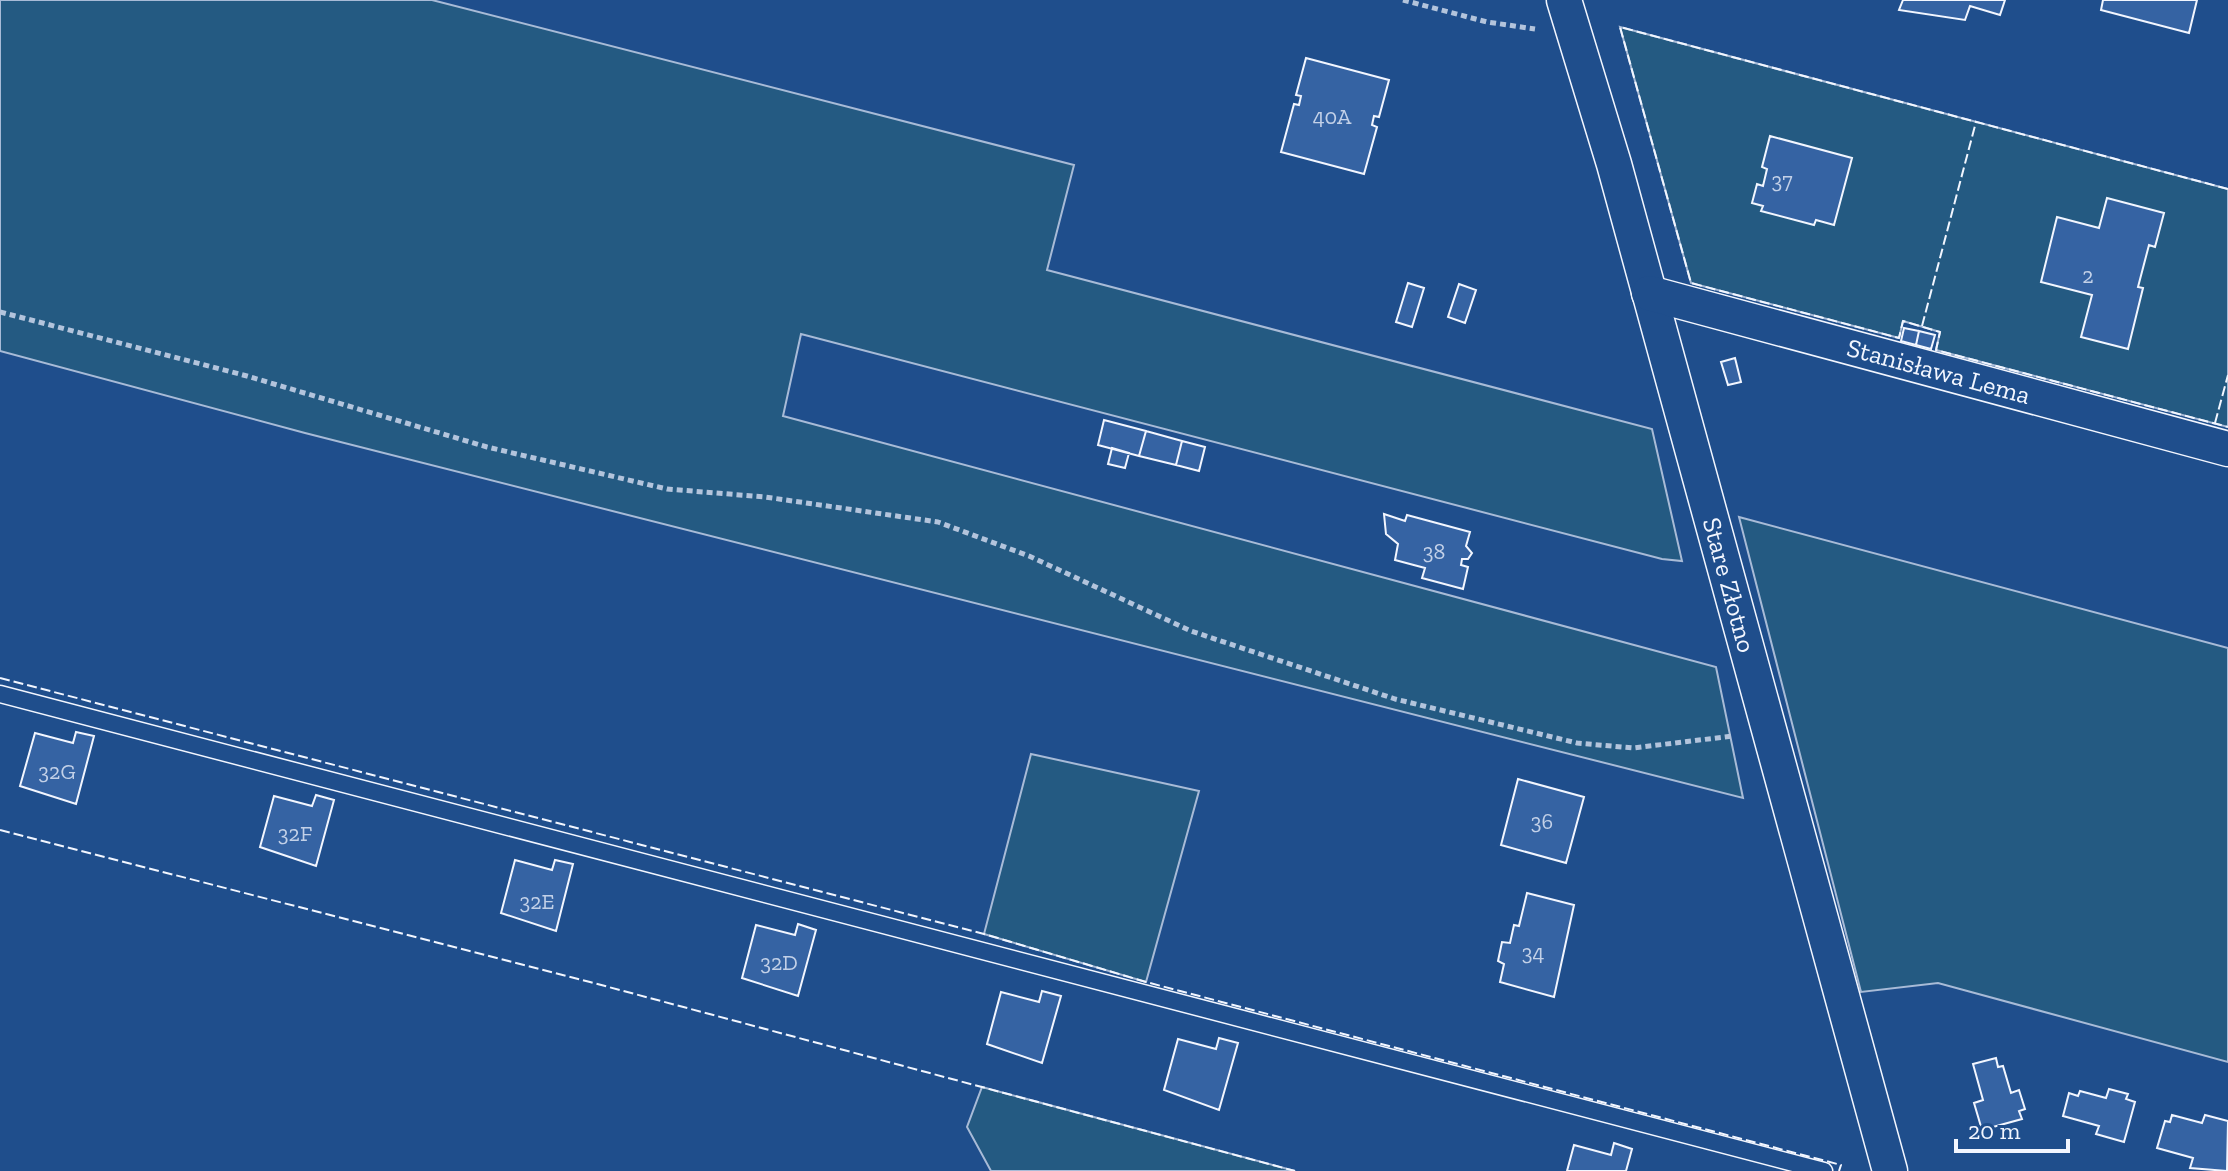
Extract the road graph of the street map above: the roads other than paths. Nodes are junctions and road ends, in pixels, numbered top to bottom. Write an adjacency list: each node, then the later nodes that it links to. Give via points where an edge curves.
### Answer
1 (1564, 0): 2 (street, Stare Złotno)
2 (1649, 293): 3 (street, Stanisława Lema); 6 (street, Stare Złotno)
3 (2228, 449)
4 (0, 694): 5 (lane)
5 (1824, 1171)
6 (1890, 1171)

